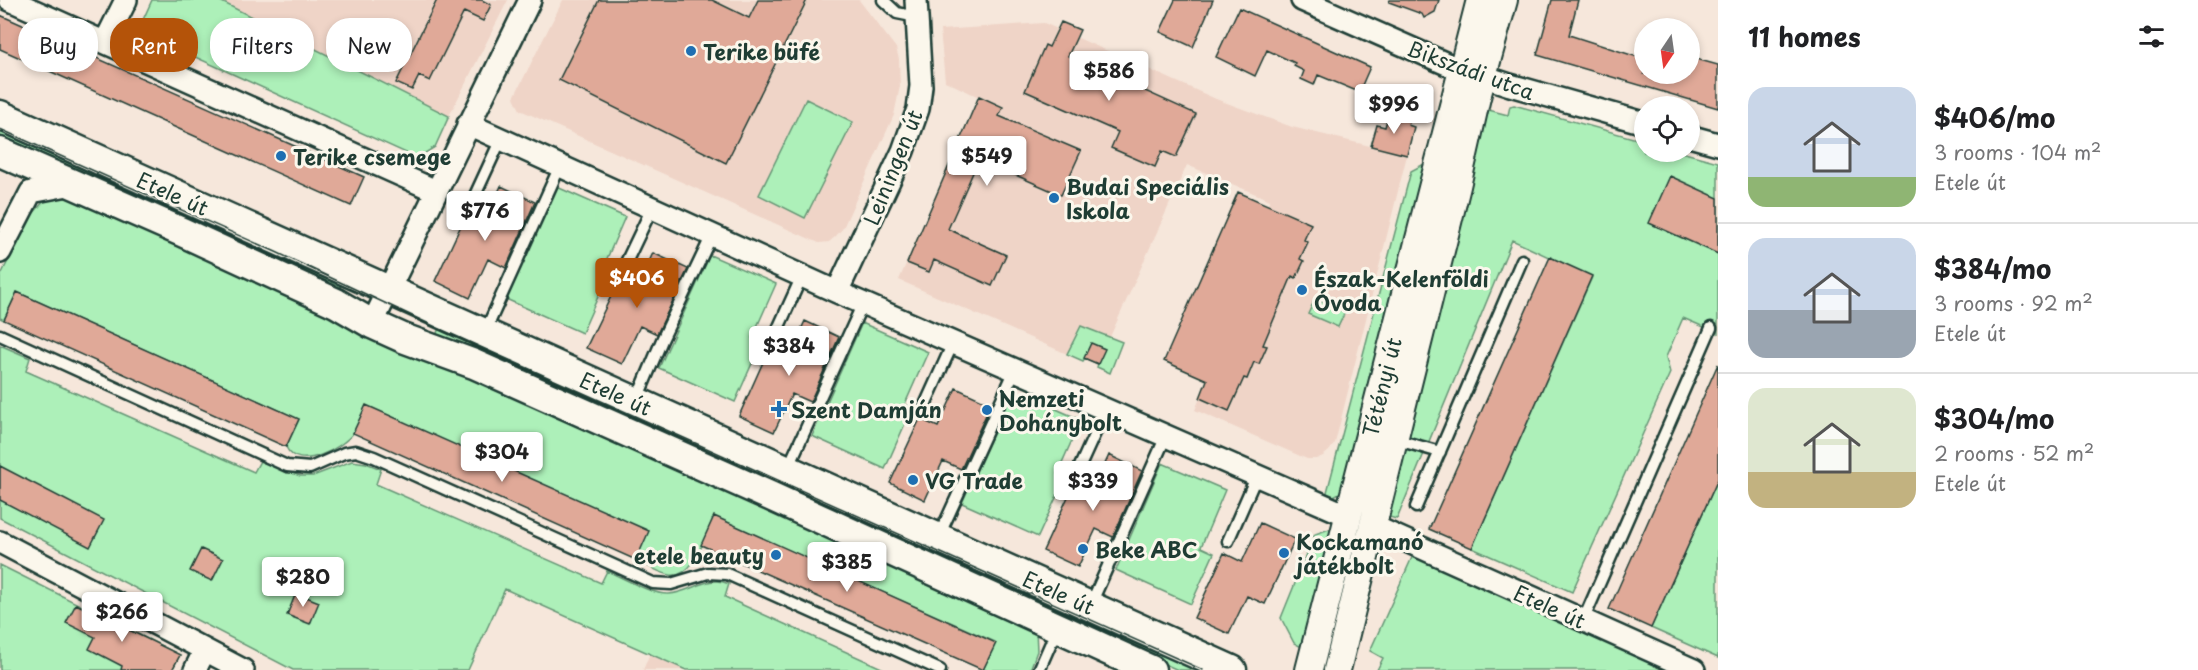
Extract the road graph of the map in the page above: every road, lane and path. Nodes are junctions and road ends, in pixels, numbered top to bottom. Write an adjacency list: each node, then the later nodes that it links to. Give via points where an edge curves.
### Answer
1 (10, 0): 9 (street)
2 (126, 0): 9 (street)
3 (530, 0): 13 (street)
4 (883, 0): 8 (lane, via 897,12)
5 (1302, 0): 10 (street, Bikszádi utca)
6 (1480, 0): 10 (street, Tétényi út)
7 (1504, 0): 10 (street, Tétényi út)
8 (917, 8): 30 (street, Leiningen út, via 921,86 918,110)
9 (105, 42): 20 (street)
10 (1473, 73): 12 (street, Bikszádi utca); 43 (street, Tétényi út); 49 (street, Tétényi út, via 1434,178)
11 (0, 115): 29 (main road, Etele út)
12 (1634, 120)
13 (468, 124): 14 (street); 20 (street)
14 (501, 139): 18 (street); 22 (lane)
15 (1700, 139): 16 (street)
16 (1718, 144)
17 (1, 152): 19 (main road, Etele út); 21 (street)
18 (560, 166): 23 (street); 34 (lane)
19 (74, 184): 21 (street); 32 (main road, Etele út, via 336,303)
20 (436, 191): 29 (street)
21 (31, 192): 25 (street)
22 (471, 204)
23 (652, 208): 24 (street); 27 (lane)
24 (712, 235): 28 (street); 39 (lane)
25 (0, 252)
26 (1522, 260): 44 (lane)
27 (621, 273)
28 (802, 276): 30 (street); 36 (lane)
29 (387, 289): 32 (street); 34 (main road, Etele út)
30 (837, 292): 31 (street)
31 (863, 303): 37 (street); 45 (lane)
32 (372, 324): 56 (main road, Etele út, via 484,369)
33 (1711, 327): 55 (lane)
34 (485, 334): 39 (main road, Etele út)
35 (0, 335): 60 (lane, via 287,466 310,468 344,453 374,457 653,583 671,584 708,573 727,574)
36 (772, 342)
37 (953, 343): 38 (street); 40 (lane)
38 (1015, 370): 41 (street); 51 (lane)
39 (635, 402): 45 (main road, Etele út)
40 (925, 405)
41 (1106, 409): 42 (street); 46 (lane)
42 (1166, 436): 47 (street); 54 (lane)
43 (1394, 439): 44 (lane); 50 (street, Tétényi út)
44 (1440, 452): 48 (lane)
45 (787, 470): 51 (main road, Etele út)
46 (1076, 475)
47 (1257, 476): 49 (street); 52 (lane)
48 (1416, 507)
49 (1349, 516): 64 (street, Tétényi út)
50 (1373, 526): 55 (street, Etele út); 65 (street, Tétényi út)
51 (938, 538): 54 (main road, Etele út)
52 (1228, 541)
53 (0, 542): 57 (street)
54 (1090, 607): 63 (main road, Etele út)
55 (1583, 621): 66 (street, Etele út)
56 (1059, 626): 61 (lane); 62 (main road, Etele út)
57 (205, 650): 58 (street); 59 (street)
58 (195, 670)
59 (243, 670)
60 (940, 670)
61 (1039, 670)
62 (1151, 670)
63 (1232, 670)
64 (1309, 670)
65 (1337, 670)
66 (1694, 670)

